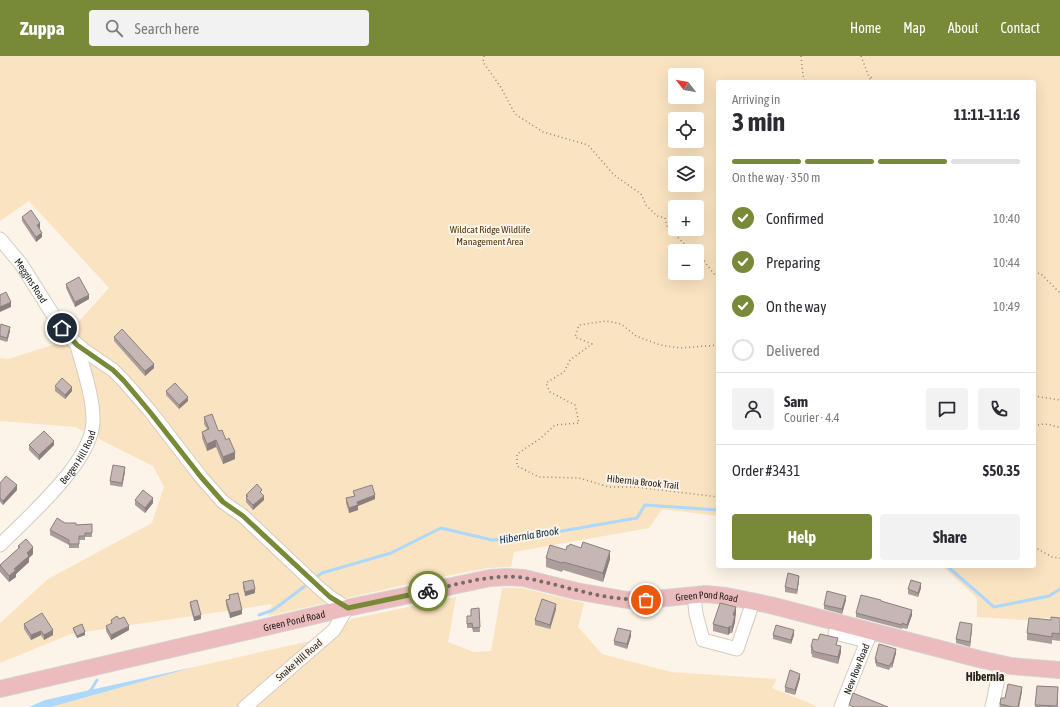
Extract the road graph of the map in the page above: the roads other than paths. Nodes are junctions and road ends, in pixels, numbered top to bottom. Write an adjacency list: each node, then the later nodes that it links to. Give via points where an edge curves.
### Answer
1 (0, 239): 2 (street, Meggins Road, via 21,264 55,318)
2 (77, 345): 3 (street, Bergen Hill Road, via 92,410 93,421 88,445 61,483); 6 (street, Meggins Road, via 113,370 124,381 223,502 243,516 318,587)
3 (0, 545)
4 (694, 595): 5 (main road, Green Pond Road, via 712,595); 5 (street, via 702,640 737,649); 6 (main road, Green Pond Road, via 627,600 524,578 507,577 490,578)
5 (753, 602): 8 (main road, Green Pond Road)
6 (348, 608): 11 (main road, Green Pond Road); 12 (street, Snake Hill Road, via 334,630)
7 (835, 633): 8 (street)
8 (869, 636): 9 (main road, Green Pond Road); 13 (street, New Row Road)
9 (1001, 664): 10 (main road, Green Pond Road); 14 (street)
10 (1060, 670)
11 (0, 689)
12 (245, 707)
13 (841, 707)
14 (992, 707)

